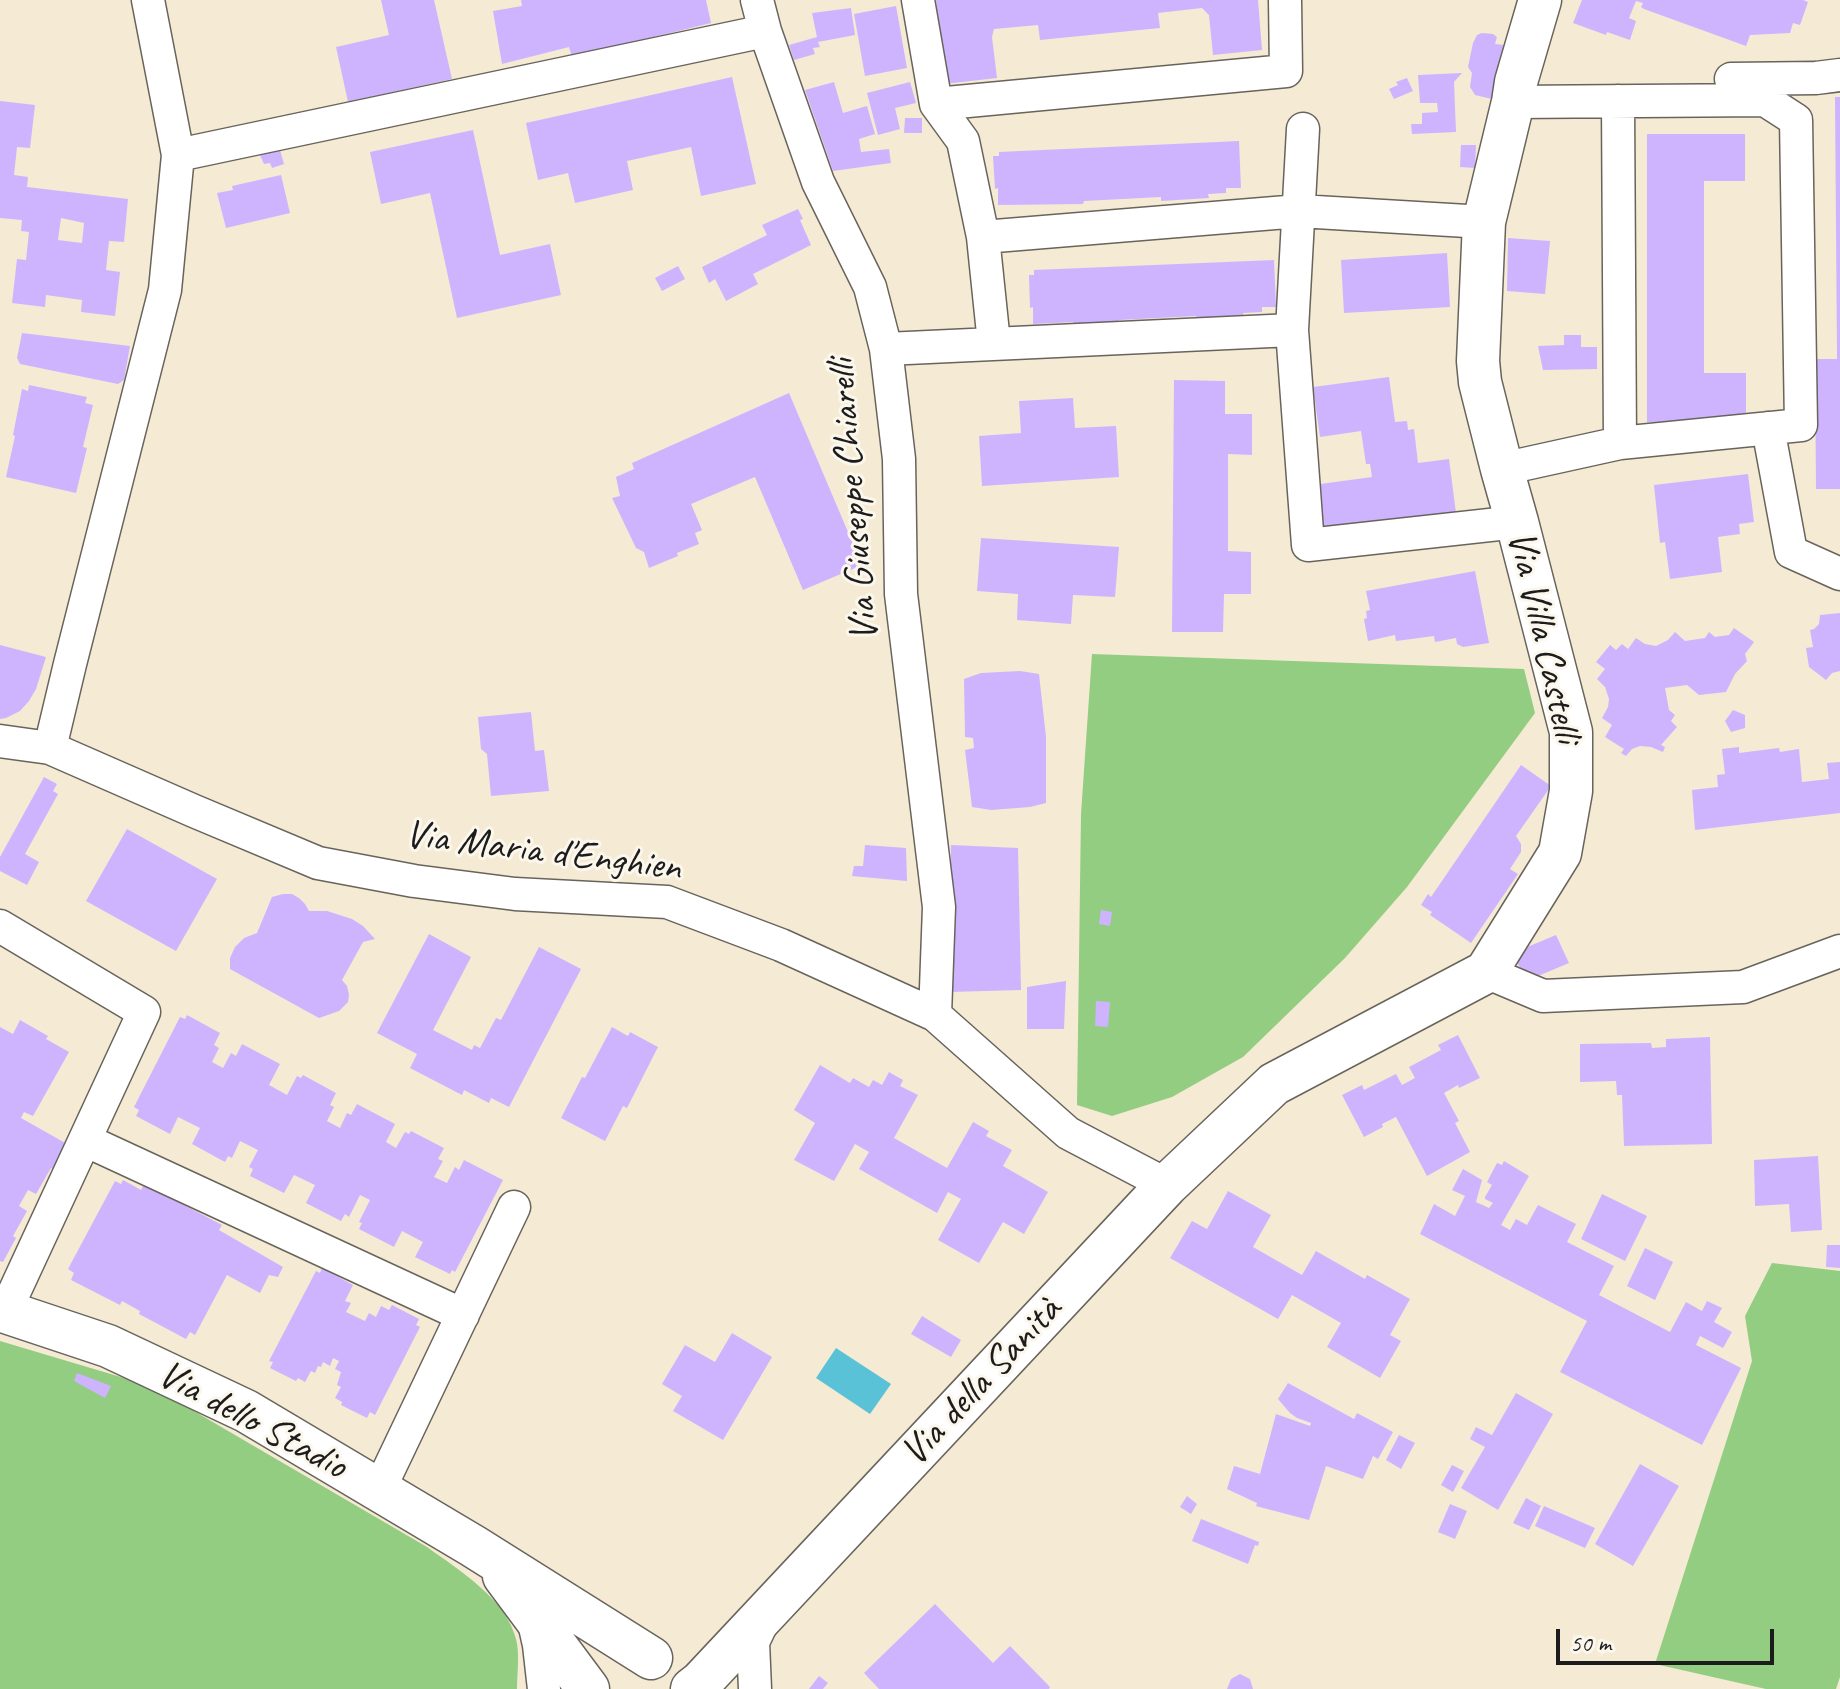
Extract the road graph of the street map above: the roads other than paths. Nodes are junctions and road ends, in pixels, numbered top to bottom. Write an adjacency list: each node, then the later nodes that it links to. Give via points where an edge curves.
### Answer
1 (148, 0): 11 (street)
2 (918, 0): 9 (street)
3 (1285, 0): 9 (street, via 1286,71)
4 (1540, 0): 7 (main road, Via Villa Castelli)
5 (761, 15): 11 (street); 17 (street, Via Giuseppe Chiarelli, via 818,182 870,287)
6 (1840, 75): 7 (street)
7 (1514, 92): 8 (street); 13 (main road, Via Villa Castelli)
8 (1618, 101): 18 (street, via 1765,100 1796,120 1801,425); 19 (street)
9 (936, 104): 14 (street, via 963,141)
10 (1303, 129): 12 (street)
11 (178, 155): 24 (street, via 165,290)
12 (1299, 211): 13 (street); 14 (street); 15 (street)
13 (1484, 222): 20 (main road, Via Villa Castelli, via 1478,361)
14 (983, 237): 16 (street)
15 (1292, 330): 16 (street); 21 (street, via 1308,545)
16 (994, 343): 17 (street)
17 (886, 349): 28 (street, Via Giuseppe Chiarelli, via 899,459 901,594 939,907)
18 (1768, 428): 19 (street); 22 (street, via 1791,552)
19 (1620, 443): 20 (street)
20 (1502, 469): 21 (main road, Via Villa Castelli)
21 (1517, 522): 27 (main road, Via Villa Castelli, via 1571,732 1571,791 1560,853)
22 (1840, 574)
23 (0, 741): 24 (street, Via Maria d'Enghien)
24 (50, 748): 28 (street, Via Maria d'Enghien, via 318,863 515,894 667,902 781,945)
25 (0, 926): 29 (street, via 144,1012)
26 (1840, 951): 27 (street, via 1743,987 1543,996)
27 (1486, 972): 30 (main road, via 1274,1084)
28 (935, 1015): 30 (street, Via Maria d'Enghien, via 1068,1133)
29 (85, 1140): 32 (street); 33 (street)
30 (1167, 1185): 36 (main road, Via della Sanità)
31 (514, 1207): 33 (street)
32 (3, 1311): 34 (main road, Via dello Stadio, via 108,1346 246,1411)
33 (463, 1315): 34 (street)
34 (379, 1490): 35 (main road, Via dello Stadio)
35 (492, 1559): 37 (main road, Via dello Stadio); 38 (main road, Via dello Stadio)
36 (784, 1593): 38 (main road, Via della Sanità); 42 (main road, Via della Sanità); 43 (street, via 753,1642)
37 (532, 1615): 39 (street, Via dello Stadio); 40 (main road, Via dello Stadio)
38 (665, 1669): 41 (main road, Via della Sanità, via 637,1657 612,1668)
39 (544, 1689)
40 (588, 1689)
41 (599, 1689)
42 (692, 1689)
43 (755, 1689)

